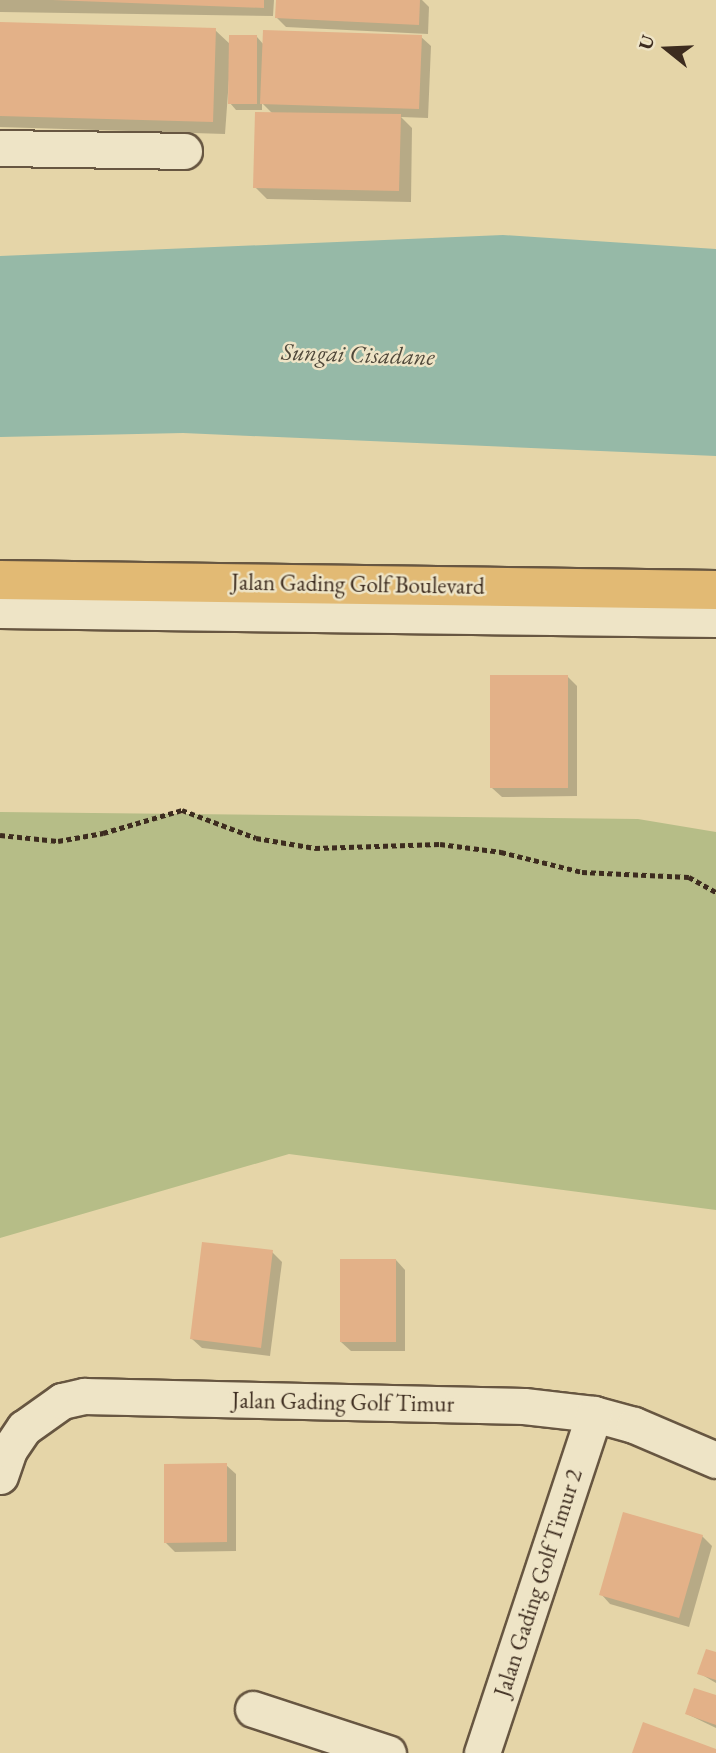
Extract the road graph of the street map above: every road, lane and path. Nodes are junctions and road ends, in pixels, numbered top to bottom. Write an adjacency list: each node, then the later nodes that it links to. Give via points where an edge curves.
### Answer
1 (0, 148): 2 (street)
2 (184, 151)
3 (0, 580): 4 (main road, Jalan Gading Golf Boulevard)
4 (716, 590)
5 (0, 610): 6 (street, Jalan Gading Golf Boulevard)
6 (716, 619)
7 (0, 835): 8 (path, via 58,841 183,810 256,838 315,848 440,844 501,852 582,872 689,877)
8 (716, 892)
9 (594, 1414): 10 (street, Jalan Gading Golf Timur, via 635,1425); 11 (street, Jalan Gading Golf Timur, via 524,1406 85,1396 62,1401 24,1428 9,1450); 14 (street, Jalan Gading Golf Timur 2)
10 (716, 1460)
11 (0, 1476)
12 (253, 1709): 13 (street)
13 (388, 1753)
14 (482, 1753)

